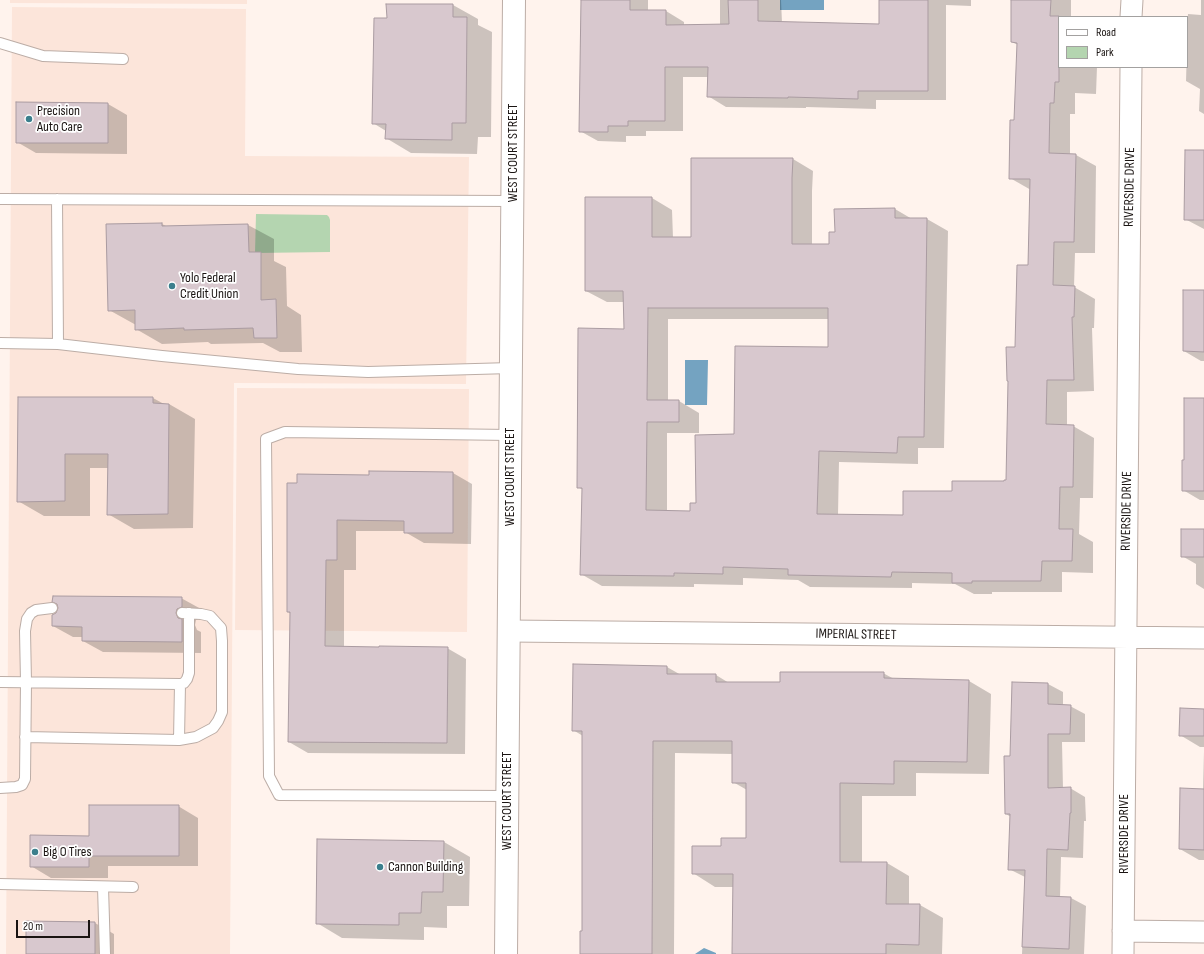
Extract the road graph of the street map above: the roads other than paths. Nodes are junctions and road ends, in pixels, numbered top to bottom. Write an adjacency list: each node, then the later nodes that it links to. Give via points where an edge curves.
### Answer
1 (514, 0): 9 (street, WEST COURT STREET)
2 (1132, 0): 3 (street)
3 (1131, 16)
4 (0, 43): 5 (lane, via 43,56)
5 (123, 59)
6 (1131, 68): 16 (street, RIVERSIDE DRIVE)
7 (0, 199): 8 (lane)
8 (57, 199): 9 (lane); 11 (lane)
9 (512, 201): 12 (street, WEST COURT STREET)
10 (0, 343): 11 (lane)
11 (58, 344): 12 (lane, via 298,369 368,372)
12 (511, 368): 13 (street, WEST COURT STREET)
13 (510, 434): 15 (street, WEST COURT STREET); 24 (lane, via 285,432 266,439 268,776 279,795)
14 (52, 608): 19 (lane, via 36,610 27,619)
15 (509, 631): 16 (street, IMPERIAL STREET); 24 (street, WEST COURT STREET)
16 (1126, 636): 17 (street, IMPERIAL STREET); 28 (street, RIVERSIDE DRIVE)
17 (1204, 638)
18 (0, 682): 19 (lane)
19 (26, 682): 20 (lane); 21 (lane)
20 (180, 684): 22 (lane); 22 (lane, via 187,679 189,673 185,613 210,616 221,628 222,712 213,728 196,737)
21 (26, 737): 22 (lane); 23 (lane, via 26,779 22,785)
22 (179, 740)
23 (0, 788)
24 (508, 796): 31 (street, WEST COURT STREET)
25 (0, 884): 26 (lane)
26 (103, 887): 27 (lane); 30 (lane)
27 (133, 887)
28 (1123, 930): 29 (street); 32 (street, RIVERSIDE DRIVE)
29 (1204, 932)
30 (105, 954)
31 (506, 954)
32 (1123, 954)

